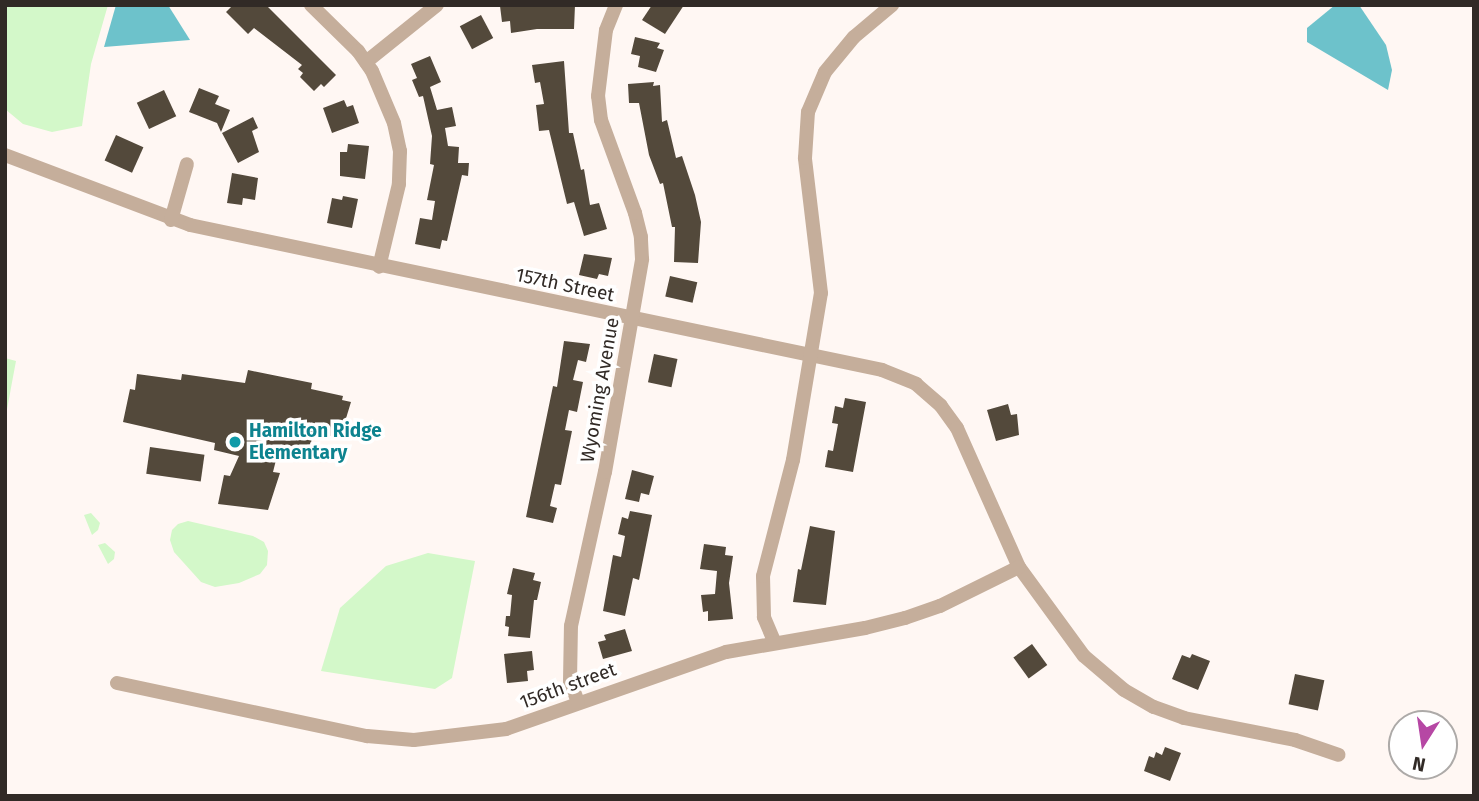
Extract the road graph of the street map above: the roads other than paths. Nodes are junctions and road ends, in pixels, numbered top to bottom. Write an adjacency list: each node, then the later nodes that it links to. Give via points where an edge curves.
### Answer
1 (312, 5): 5 (street)
2 (437, 5): 5 (street)
3 (616, 5): 10 (street, Wyoming Avenue, via 606,30 597,96 641,237 640,281)
4 (892, 5): 11 (street, via 854,37 825,72 808,112 805,159 821,293)
5 (366, 61): 9 (street, via 394,123 400,151 399,184)
6 (5, 155): 8 (street, 157th Street)
7 (187, 164): 8 (street)
8 (171, 220): 9 (street, 157th Street)
9 (379, 267): 10 (street, 157th Street)
10 (632, 318): 11 (street, 157th Street); 15 (street, Wyoming Avenue, via 571,626 570,681)
11 (810, 356): 12 (street, 157th Street, via 882,370 916,383 941,406 957,428); 13 (street, via 793,460 763,576 764,617)
12 (1019, 567): 13 (street, 156th street, via 905,618); 16 (street, 157th Street, via 1084,656 1124,690 1184,718 1295,740)
13 (774, 641): 15 (street, 156th street, via 726,652)
14 (117, 683): 15 (street, 156th street, via 367,736 414,740 506,729)
15 (578, 702)
16 (1339, 755)

